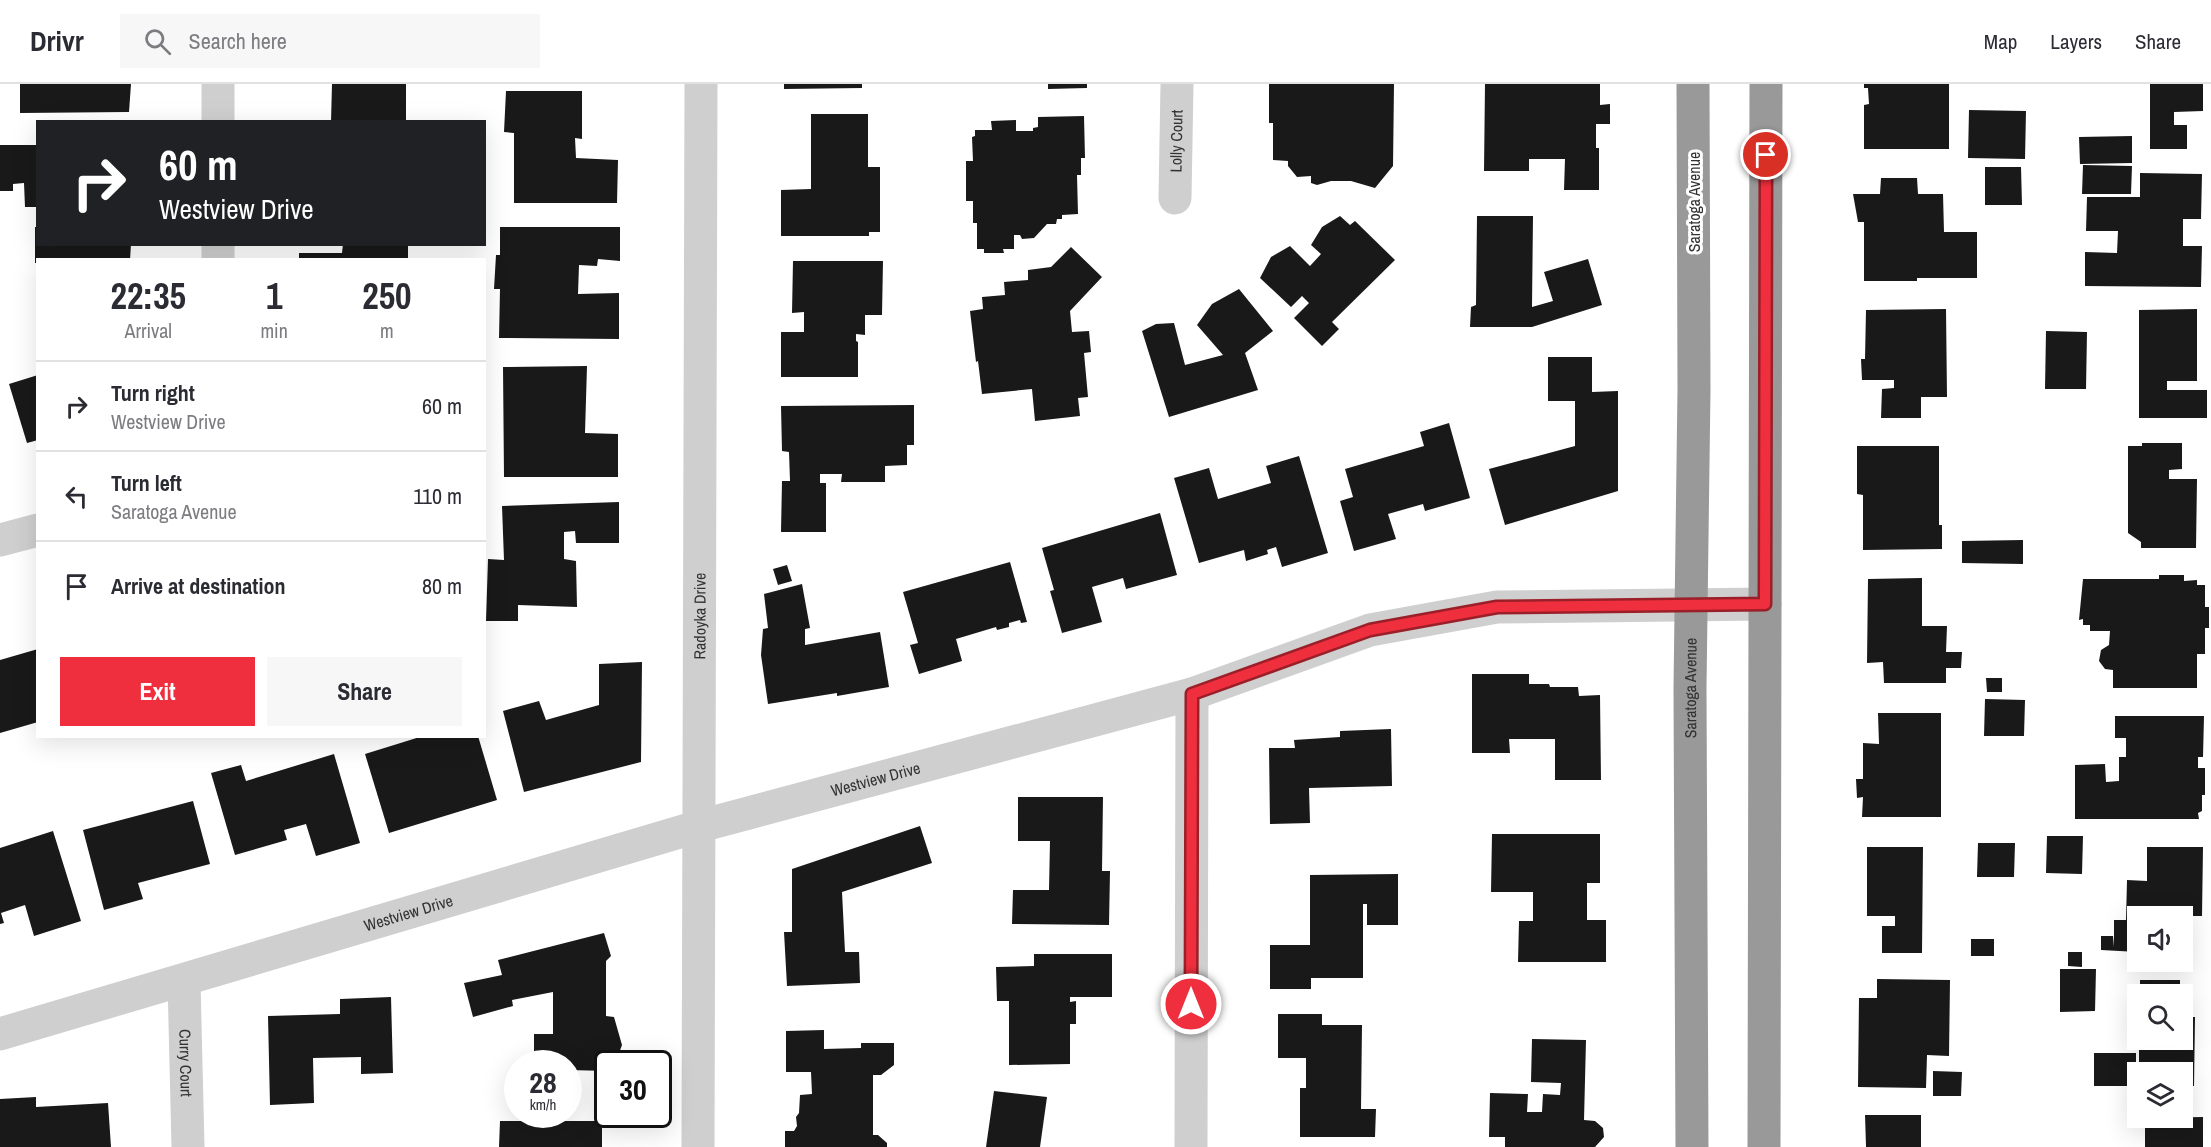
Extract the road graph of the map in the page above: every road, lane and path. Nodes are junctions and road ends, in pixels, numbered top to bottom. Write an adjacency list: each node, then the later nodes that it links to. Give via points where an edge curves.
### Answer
1 (218, 84): 6 (street)
2 (701, 84): 13 (street, Radoyka Drive)
3 (1177, 84): 7 (street, Lolly Court)
4 (1693, 84): 11 (highway, Saratoga Avenue)
5 (1766, 84): 10 (highway)
6 (218, 120)
7 (1175, 198)
8 (36, 531): 9 (street)
9 (0, 540)
10 (1765, 604): 11 (street, Westview Drive); 20 (highway)
11 (1690, 606): 12 (street, Westview Drive, via 1497,607 1382,627); 19 (highway, Saratoga Avenue)
12 (1192, 694): 13 (street, Westview Drive); 18 (street)
13 (700, 826): 14 (street, Westview Drive); 17 (street, Radoyka Drive)
14 (184, 981): 15 (street, Westview Drive); 16 (street, Curry Court)
15 (0, 1034)
16 (188, 1147)
17 (698, 1147)
18 (1191, 1147)
19 (1692, 1147)
20 (1764, 1147)

